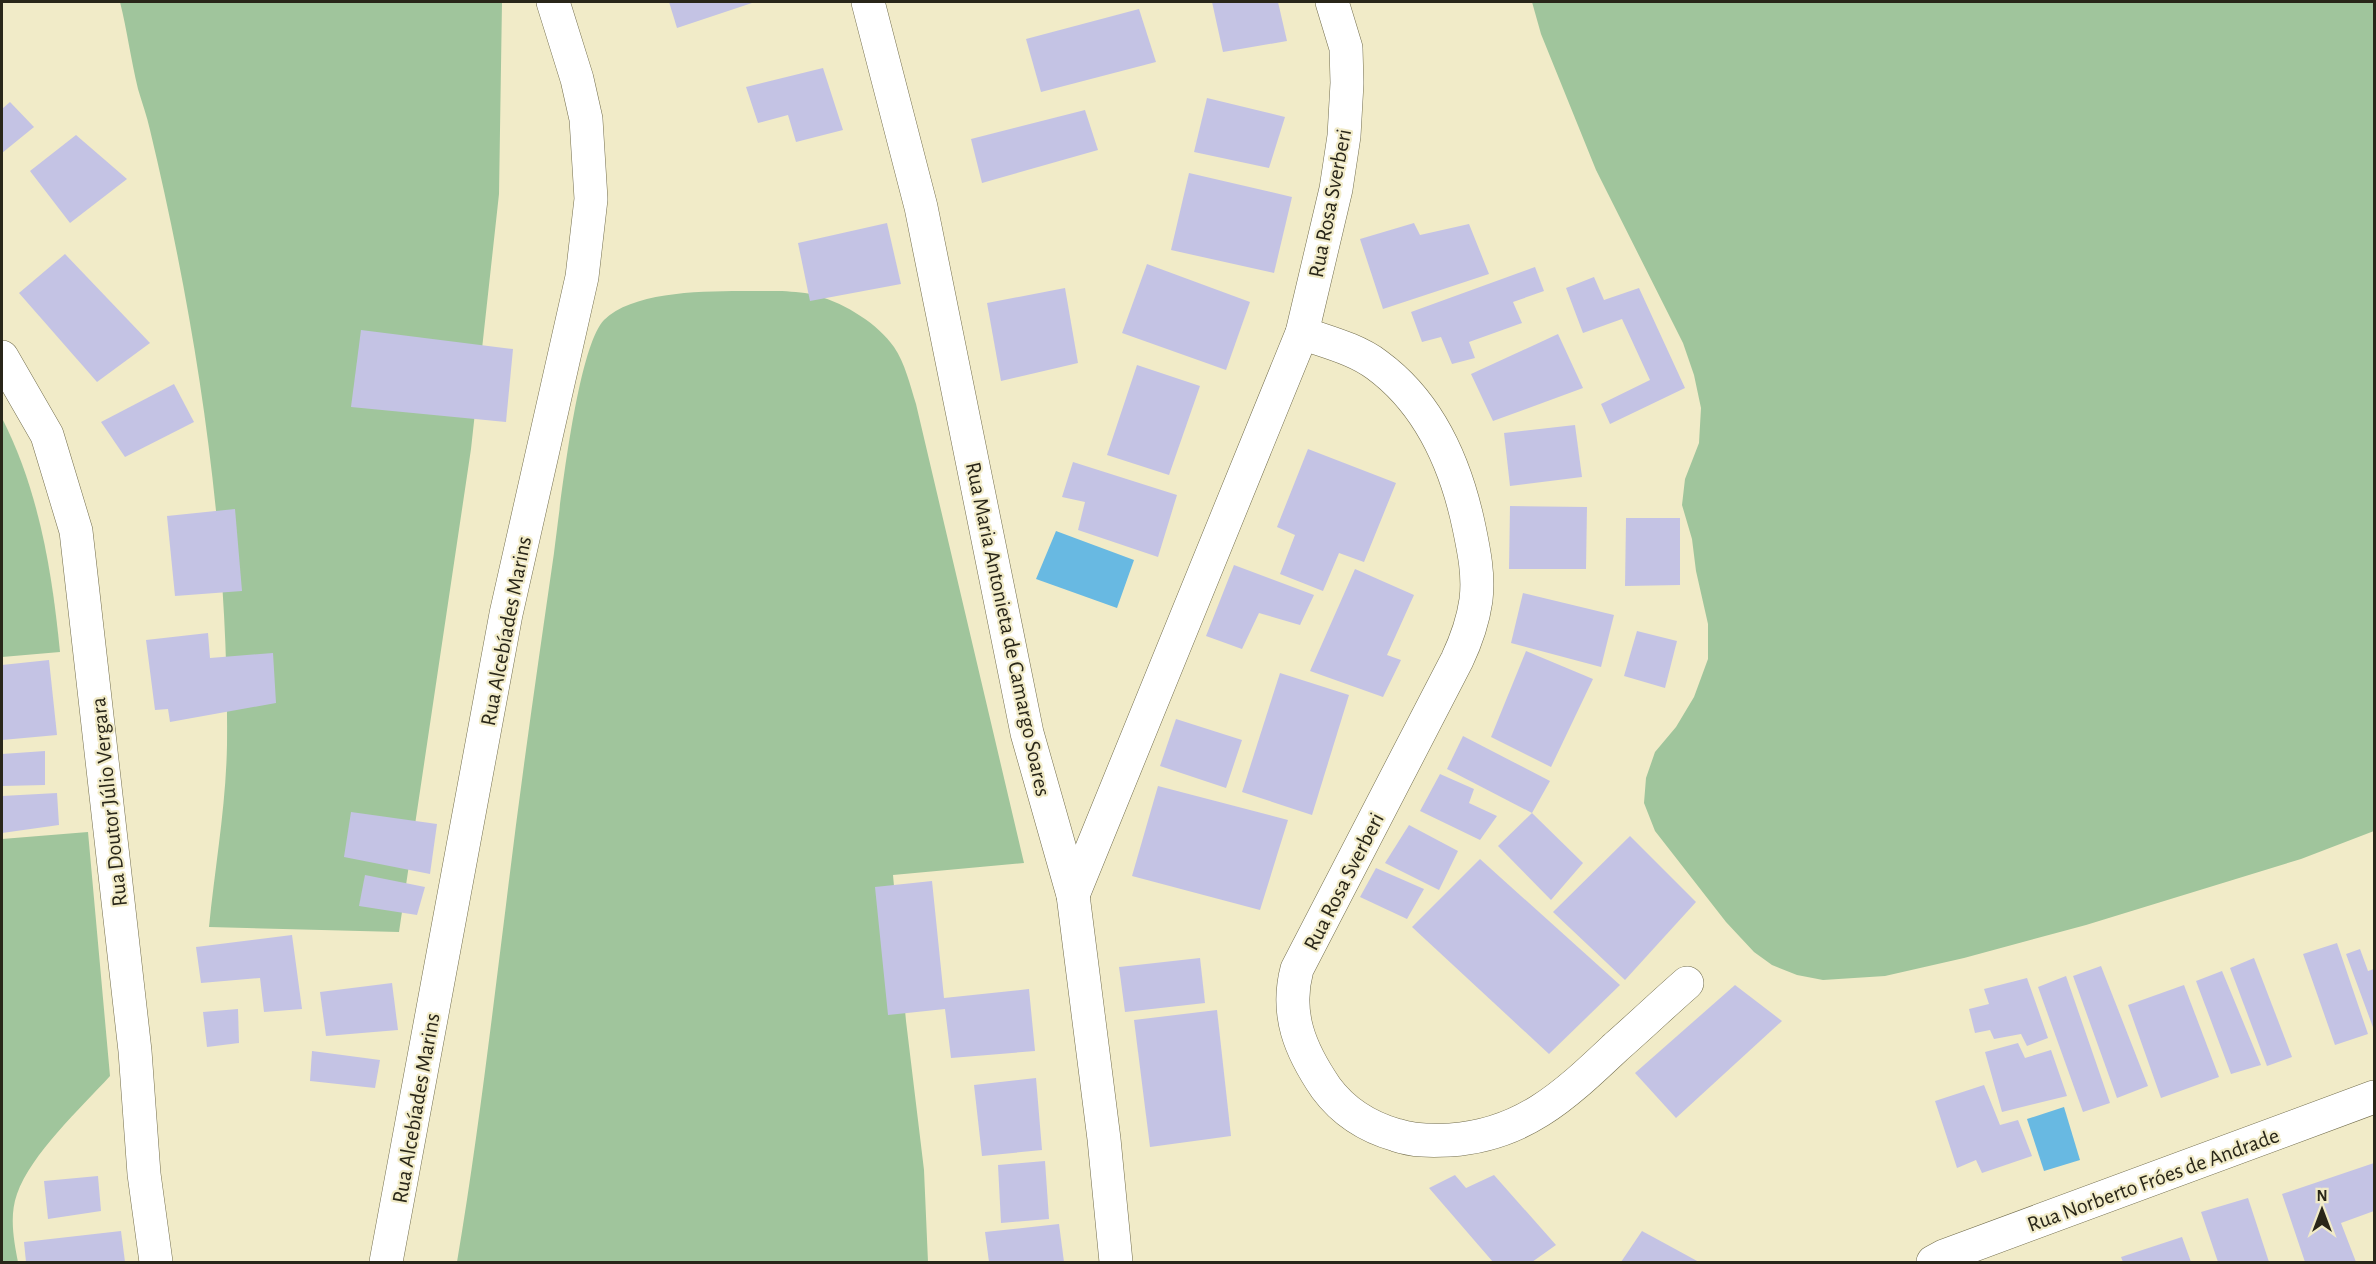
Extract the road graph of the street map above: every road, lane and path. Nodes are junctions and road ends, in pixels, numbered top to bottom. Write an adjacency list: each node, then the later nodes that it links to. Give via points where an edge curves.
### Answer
1 (553, 2): 10 (street, Rua Alcebíades Marins, via 586,119 591,199 582,277 506,614)
2 (868, 2): 6 (street, Rua Maria Antonieta de Camargo Soares, via 921,207 1027,733)
3 (1332, 2): 4 (street, Rua Rosa Sverberi, via 1346,48 1344,136 1336,189)
4 (1302, 333): 6 (street, Rua Rosa Sverberi); 7 (street, Rua Rosa Sverberi, via 1375,364 1418,405 1444,447 1462,491 1476,574 1473,617 1457,660 1297,969 1292,986 1294,1023 1317,1074 1339,1105 1390,1134 1428,1141 1502,1131 1574,1087)
5 (2, 357): 9 (street, Rua Doutor Júlio Vergara, via 47,435 76,531)
6 (1073, 895): 11 (street, Rua Maria Antonieta de Camargo Soares)
7 (1687, 983)
8 (2374, 1097): 12 (street, Rua Norberto Fróes de Andrade)
9 (156, 1263)
10 (386, 1263)
11 (1116, 1263)
12 (1933, 1263)

